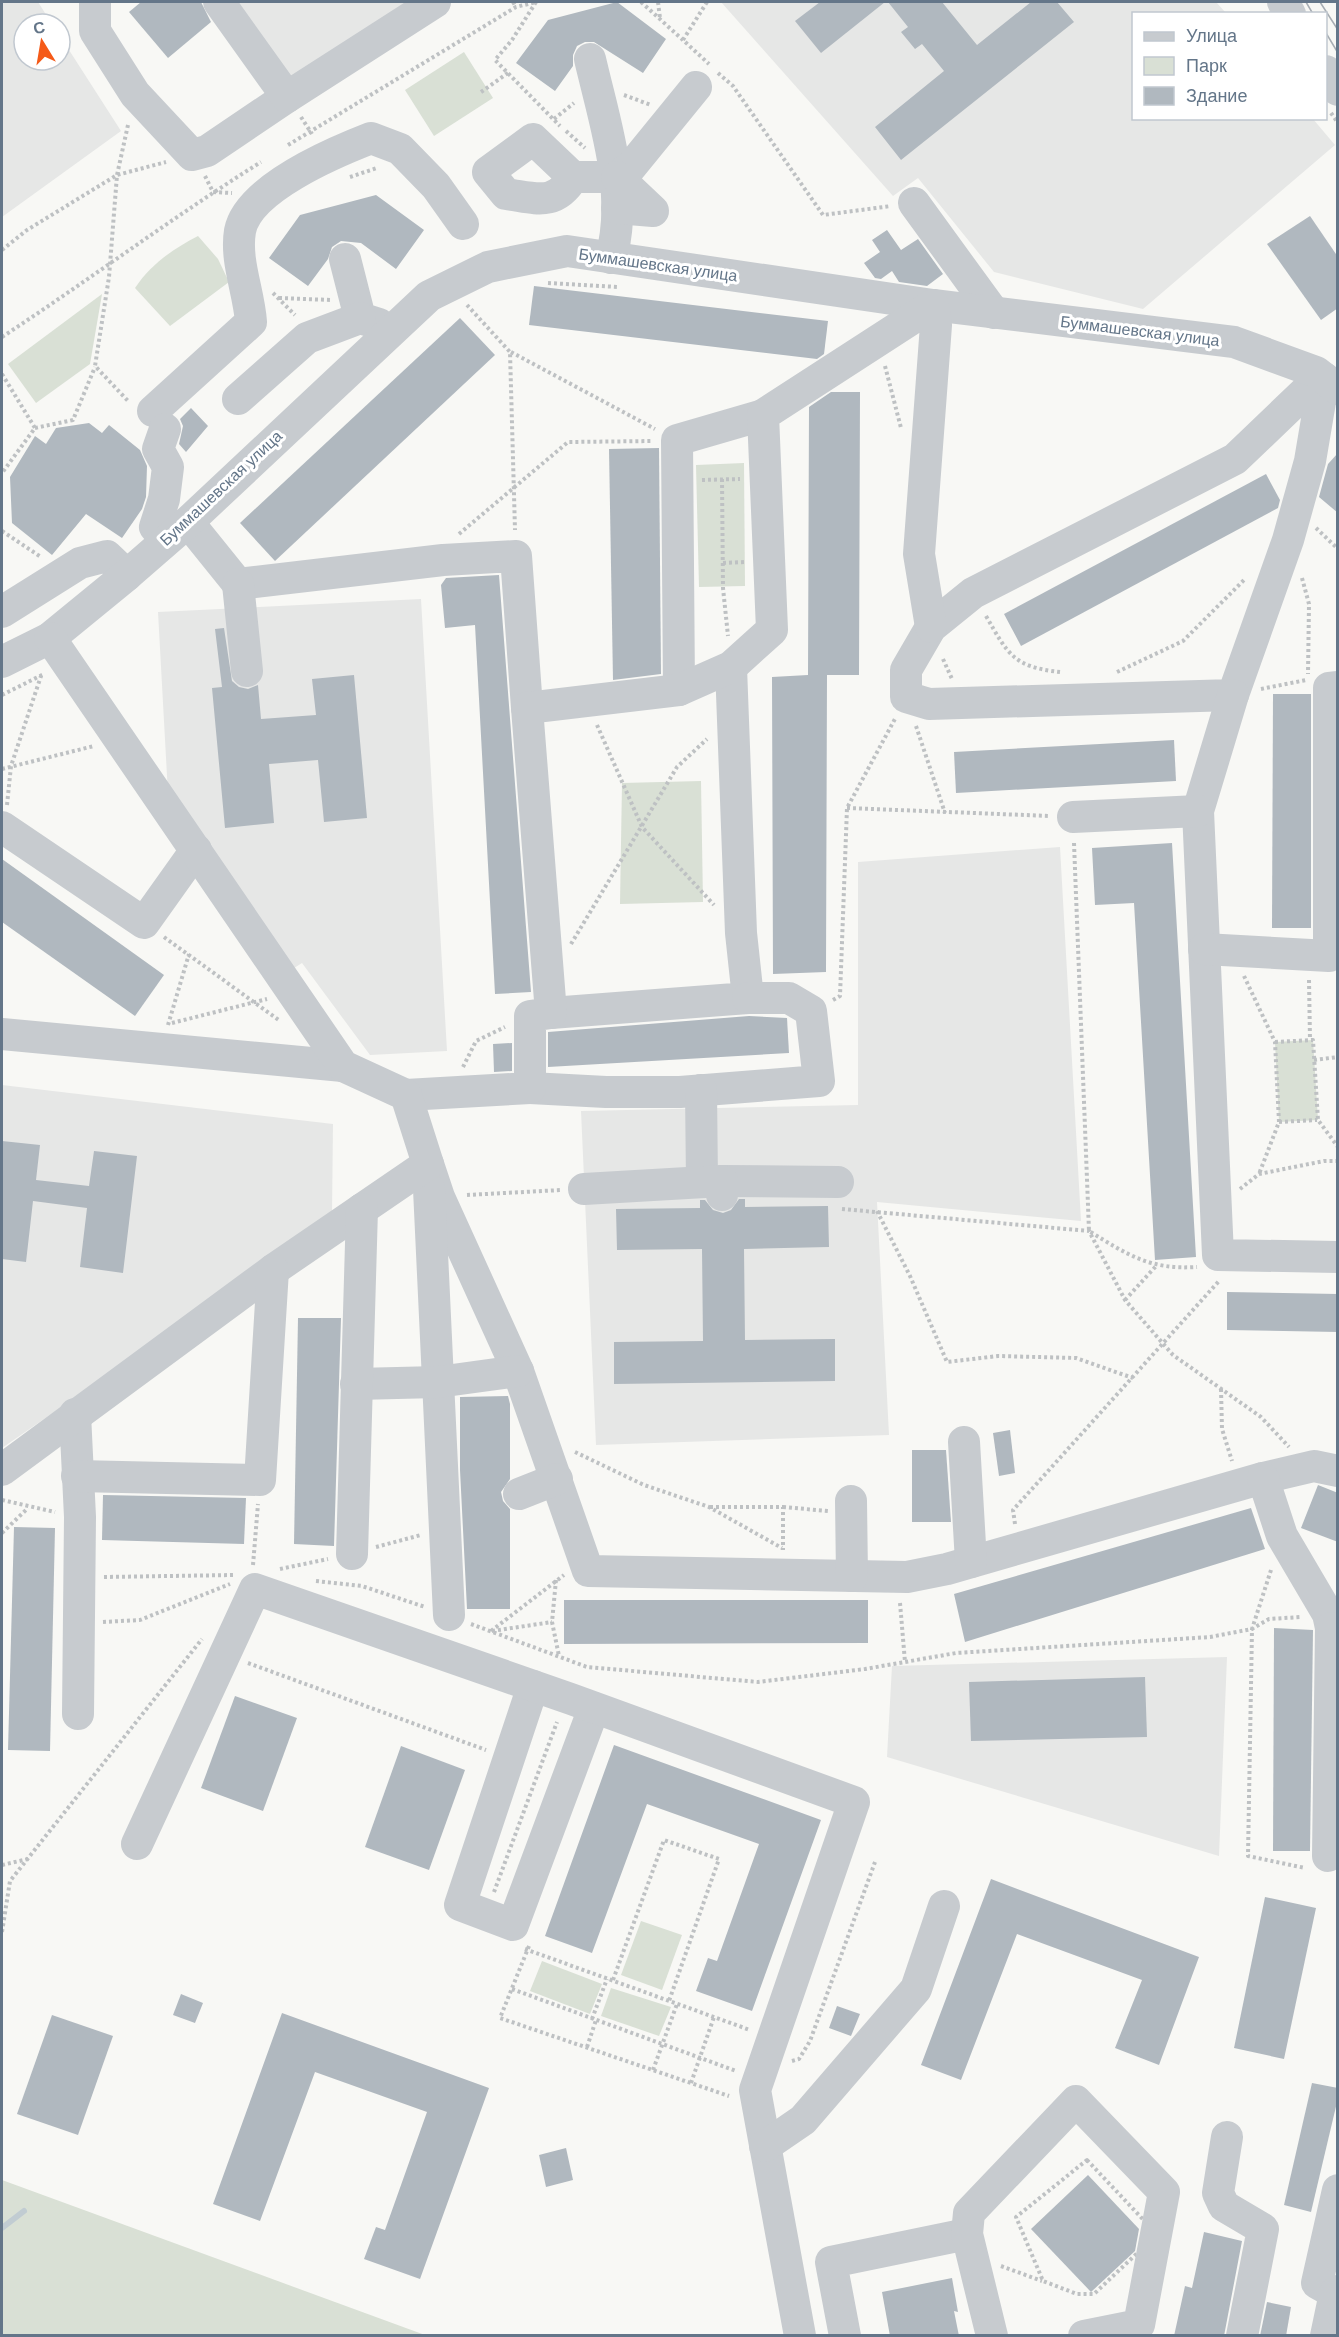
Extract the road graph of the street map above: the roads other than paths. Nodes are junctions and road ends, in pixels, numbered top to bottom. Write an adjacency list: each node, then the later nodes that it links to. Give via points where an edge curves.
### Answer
1 (75, 2): 4 (street)
2 (219, 2): 9 (street)
3 (435, 2): 9 (street)
4 (95, 16): 9 (street, via 135,94 192,155 207,151)
5 (593, 72): 11 (street)
6 (1327, 73): 8 (street)
7 (696, 87): 11 (street, via 630,168)
8 (1338, 90)
9 (287, 97)
10 (573, 177): 11 (street)
11 (617, 177): 14 (street, via 617,233)
12 (914, 203): 18 (street)
13 (463, 224): 20 (street, via 436,186 400,149 371,138 338,151 271,188 240,229 240,261 251,322)
14 (611, 258): 16 (street, Буммашевская улица); 19 (street, Буммашевская улица, via 567,251 488,267 429,296)
15 (345, 259): 17 (street)
16 (933, 305): 18 (street, Буммашевская улица); 24 (street); 29 (street, via 936,325 919,554)
17 (358, 309): 19 (street); 21 (street, via 307,338)
18 (994, 313): 22 (street, Буммашевская улица, via 1234,342 1316,372)
19 (392, 328): 25 (street, Буммашевская улица)
20 (237, 335): 21 (street); 25 (street, via 150,415 158,449 168,467 155,527)
21 (269, 372): 23 (street)
22 (1331, 384): 29 (street, via 1306,391 1235,459 973,593); 36 (street, via 1288,540)
23 (238, 399)
24 (763, 415): 32 (street, via 772,630); 35 (street, via 677,440)
25 (177, 531): 26 (street, Буммашевская улица); 27 (street)
26 (127, 574): 28 (street, via 107,556 80,563); 30 (street, Буммашевская улица)
27 (238, 584): 33 (street); 37 (street, via 443,560 516,556)
28 (2, 612)
29 (931, 627): 36 (street, via 906,670 906,697 929,704)
30 (53, 658): 31 (street, Буммашевская улица); 41 (street, via 120,739)
31 (2, 662)
32 (731, 667): 35 (street); 44 (street, via 741,933)
33 (247, 670)
34 (1338, 687): 43 (street, via 1329,688)
35 (679, 690): 37 (street)
36 (1233, 695): 38 (street)
37 (527, 708): 45 (street)
38 (1198, 811): 39 (street); 42 (street)
39 (1073, 817)
40 (3, 829): 41 (street, via 144,923)
41 (196, 850): 47 (street)
42 (1218, 950): 43 (street); 56 (street, via 1216,1207 1230,1255)
43 (1325, 955)
44 (748, 998): 45 (street); 49 (street, via 789,998 811,1011 819,1081)
45 (540, 1015): 48 (street)
46 (2, 1034): 47 (street, via 163,1033)
47 (343, 1066): 50 (street)
48 (530, 1088): 49 (street, via 606,1092); 50 (street)
49 (701, 1090): 53 (street)
50 (406, 1095): 51 (street)
51 (428, 1164): 55 (street); 58 (street, via 439,1197); 59 (street)
52 (838, 1182): 53 (street)
53 (715, 1186): 54 (street)
54 (584, 1189)
55 (362, 1209): 57 (street); 60 (street)
56 (1338, 1257)
57 (273, 1270): 61 (street); 65 (street, via 260,1480)
58 (518, 1371): 59 (street); 66 (street)
59 (438, 1382): 60 (street); 73 (street)
60 (356, 1384): 70 (street)
61 (75, 1414): 64 (street); 65 (street)
62 (964, 1442): 71 (street)
63 (1323, 1469): 67 (street)
64 (2, 1470)
65 (77, 1476): 77 (street)
66 (556, 1479): 68 (street); 72 (street, via 588,1571 783,1562)
67 (1251, 1481): 71 (street); 74 (street)
68 (519, 1494)
69 (851, 1507): 72 (street)
70 (352, 1554)
71 (971, 1562): 72 (street, via 898,1576)
72 (852, 1576)
73 (449, 1615)
74 (1334, 1630): 79 (street)
75 (533, 1686): 76 (street); 76 (street, via 460,1905 513,1925); 78 (street, via 255,1589)
76 (594, 1708): 82 (street, via 854,1802 755,2090)
77 (78, 1714)
78 (137, 1844)
79 (1317, 1862)
80 (944, 1906): 82 (street, via 916,1989 803,2121)
81 (1227, 2137): 90 (street, via 1218,2193 1224,2206 1263,2229)
82 (765, 2146): 86 (street)
83 (1338, 2190): 85 (street, via 1317,2283)
84 (968, 2235): 87 (street, via 831,2262); 88 (street); 89 (street, via 969,2213 1076,2101 1164,2192 1139,2325)
85 (1336, 2292): 91 (street)
86 (800, 2336)
87 (845, 2336)
88 (992, 2336)
89 (1084, 2336)
90 (1242, 2336)
91 (1326, 2336)

